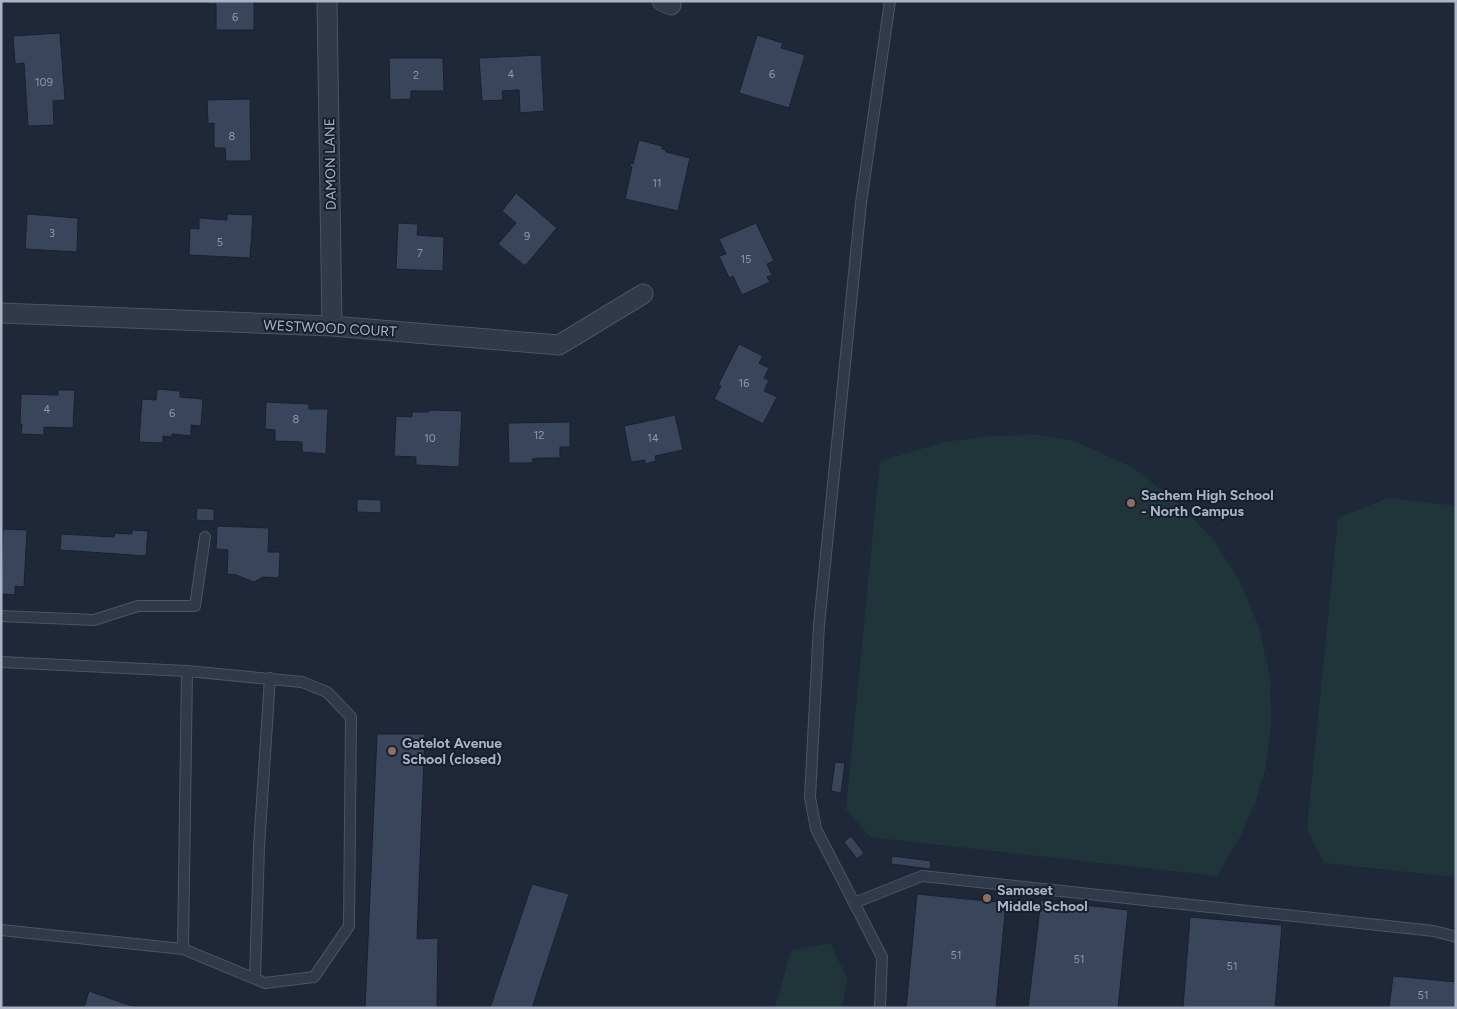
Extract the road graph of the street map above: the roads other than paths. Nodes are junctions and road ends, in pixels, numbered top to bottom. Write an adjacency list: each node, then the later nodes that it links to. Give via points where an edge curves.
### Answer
1 (327, 1): 5 (street, DAMON LANE)
2 (890, 1): 11 (lane, via 861,203 819,625 810,797 816,829)
3 (643, 294): 5 (street, WESTWOOD COURT, via 559,345)
4 (1, 313): 5 (street, WESTWOOD COURT)
5 (332, 326)
6 (205, 538): 7 (lane, via 195,606 138,606 94,620)
7 (1, 616)
8 (1, 662): 9 (lane)
9 (187, 671): 10 (lane); 14 (lane)
10 (270, 678): 15 (lane); 15 (lane, via 302,682 327,692 352,716 349,926 314,977 265,983)
11 (854, 903): 13 (lane, via 922,876 1434,931); 16 (lane, via 882,957)
12 (1, 930): 14 (lane)
13 (1456, 937)
14 (182, 949): 15 (lane)
15 (255, 979)
16 (880, 1008)

